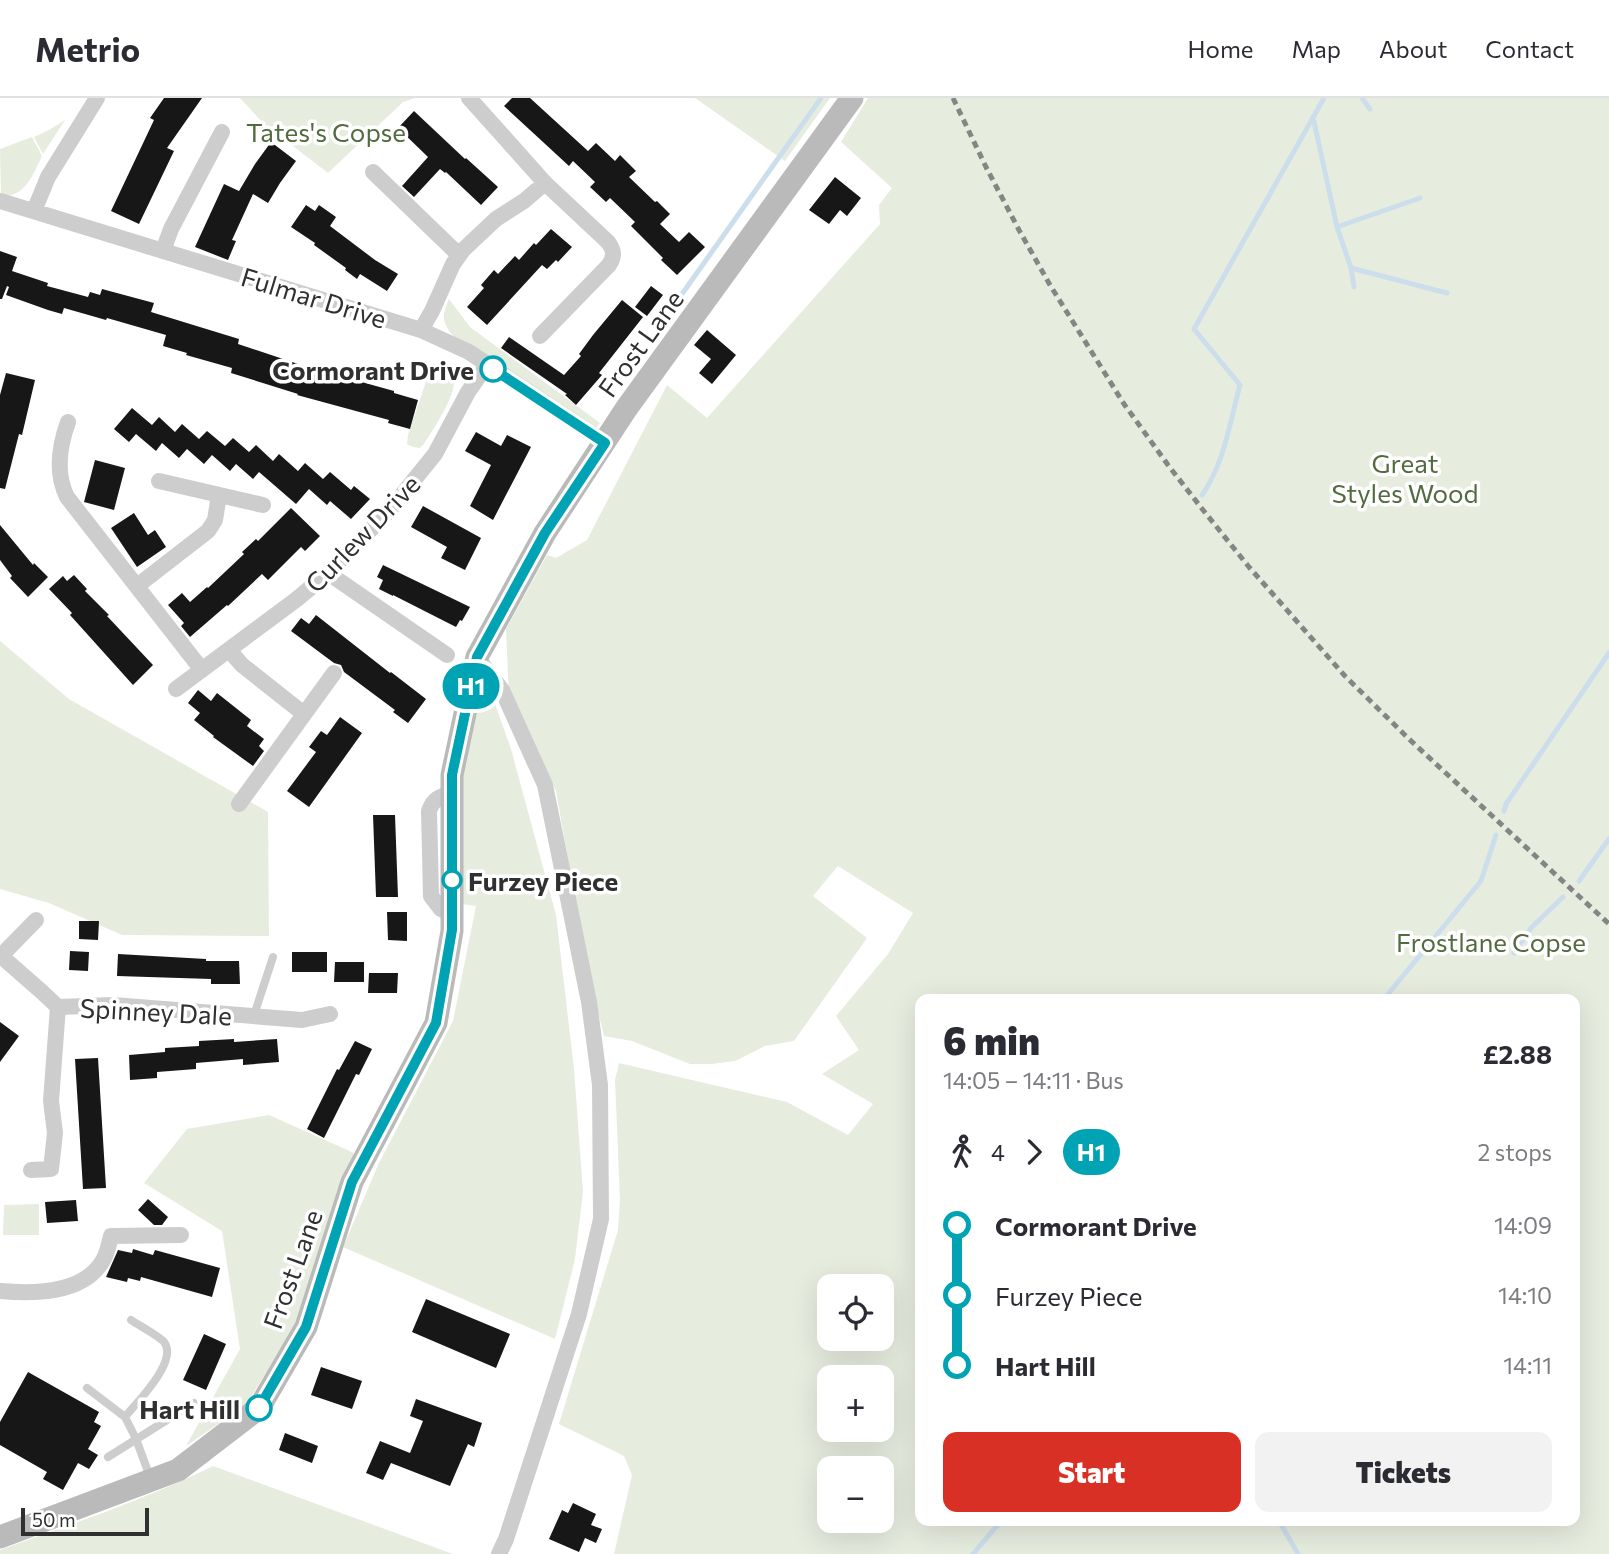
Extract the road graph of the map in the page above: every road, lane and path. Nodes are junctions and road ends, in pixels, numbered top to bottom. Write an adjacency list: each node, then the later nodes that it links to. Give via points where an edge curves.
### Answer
1 (97, 98): 8 (street, via 48,177)
2 (469, 98): 6 (street)
3 (852, 98): 15 (street, Frost Lane)
4 (222, 132): 9 (street)
5 (373, 172): 10 (street)
6 (545, 183): 10 (street, via 496,219); 12 (street, via 608,242 614,256)
7 (0, 201): 8 (street, Fulmar Drive)
8 (34, 211): 9 (street, Fulmar Drive)
9 (163, 251): 11 (street, Fulmar Drive)
10 (459, 256): 11 (street)
11 (421, 330): 13 (street, Fulmar Drive)
12 (540, 336)
13 (487, 365): 15 (street, Fulmar Drive); 19 (street, Curlew Drive, via 435,454 394,505)
14 (68, 422): 20 (street, via 60,453 63,489)
15 (605, 443): 23 (street, Frost Lane, via 545,533)
16 (159, 481): 17 (street)
17 (219, 495): 18 (street); 20 (street, via 208,531)
18 (263, 505)
19 (328, 573): 21 (street, Curlew Drive); 22 (street)
20 (137, 586): 24 (street)
21 (229, 650): 24 (street, Curlew Drive); 27 (street)
22 (447, 655)
23 (477, 657): 44 (street, Frost Lane, via 452,775 452,930 436,1023 352,1182 306,1327 259,1408 178,1470); 46 (street, via 502,690 545,785 589,1002 600,1085 601,1219 579,1314)
24 (202, 670): 26 (street, Curlew Drive)
25 (334, 673): 27 (street)
26 (176, 690)
27 (304, 714): 28 (street)
28 (239, 804)
29 (36, 920): 30 (street)
30 (1, 957): 32 (street, Spinney Dale)
31 (273, 957): 34 (lane)
32 (58, 1007): 34 (street, Spinney Dale, via 113,1004); 35 (street, via 51,1168)
33 (330, 1014): 34 (street, Spinney Dale, via 302,1020)
34 (254, 1015)
35 (31, 1170)
36 (181, 1235): 37 (street, via 111,1236 103,1262 72,1287)
37 (0, 1291)
38 (131, 1320): 41 (lane, via 164,1342 168,1354 163,1369)
39 (87, 1388): 41 (lane)
40 (194, 1402): 42 (lane)
41 (125, 1417): 42 (lane)
42 (136, 1438): 43 (lane); 44 (lane)
43 (108, 1457)
44 (151, 1480): 45 (street, Frost Lane)
45 (0, 1537)
46 (499, 1554)

